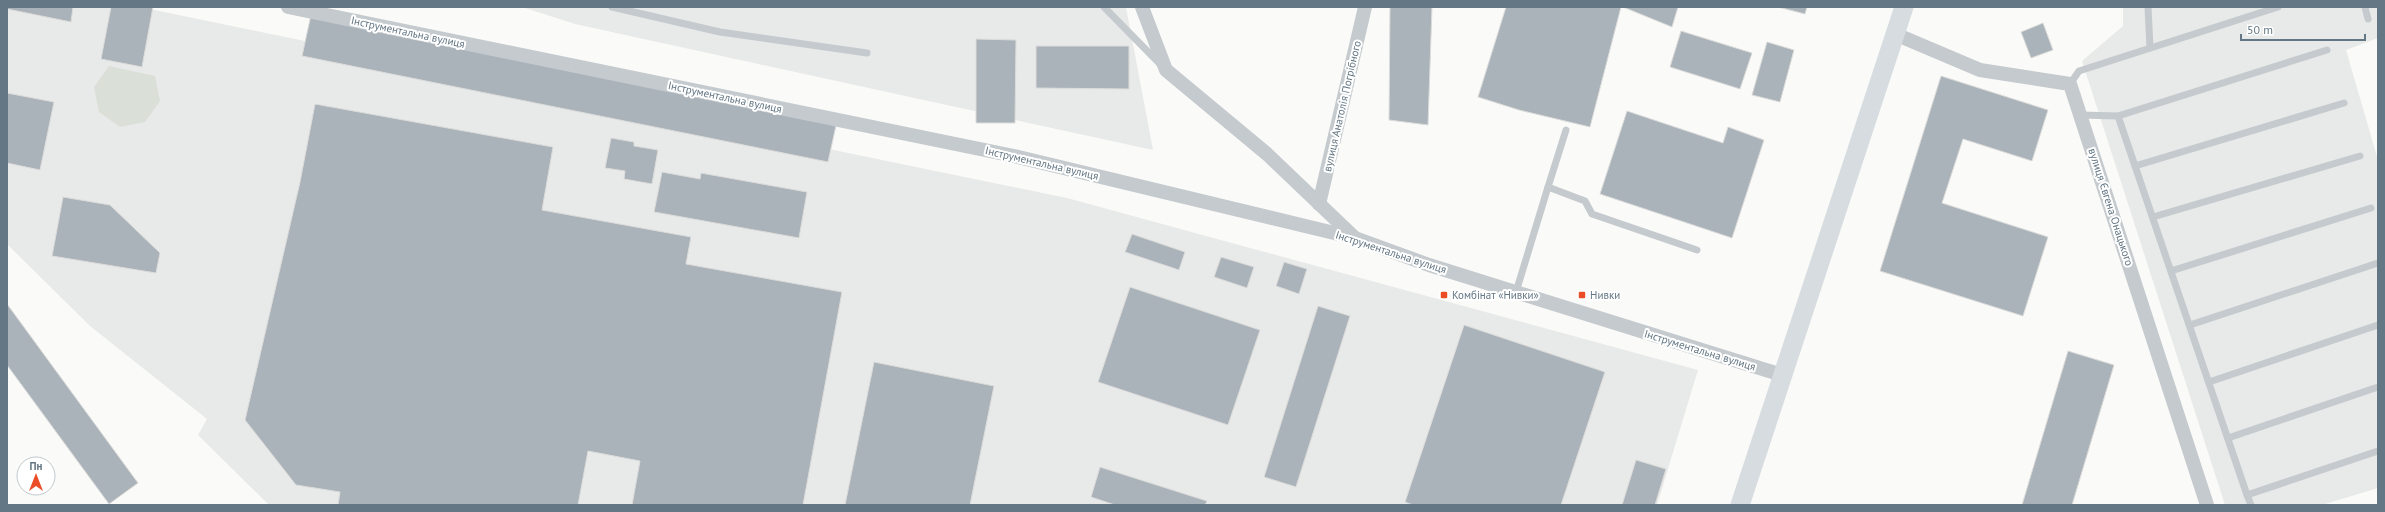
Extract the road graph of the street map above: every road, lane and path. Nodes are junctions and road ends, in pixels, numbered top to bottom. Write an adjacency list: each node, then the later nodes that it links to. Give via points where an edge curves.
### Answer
1 (288, 7): 27 (street, Інструментальна вулиця, via 1014,156)
2 (612, 7): 14 (lane, via 720,32)
3 (1104, 7): 15 (lane)
4 (1142, 7): 15 (street)
5 (1365, 7): 24 (street, вулиця Анатолія Погрібного)
6 (1904, 7): 11 (street)
7 (2148, 7): 12 (lane)
8 (2278, 7): 12 (lane)
9 (2365, 7): 10 (lane)
10 (2368, 19)
11 (1895, 34): 16 (street, via 1980,70); 34 (street)
12 (2150, 48): 16 (lane, via 2079,71)
13 (2327, 50): 19 (lane)
14 (867, 53)
15 (1166, 70): 24 (street, via 1267,154)
16 (2070, 84): 18 (street, вулиця Євгена Онацького)
17 (2344, 103): 22 (lane)
18 (2081, 115): 19 (lane); 41 (street, вулиця Євгена Онацького)
19 (2118, 116): 22 (lane)
20 (1566, 130): 23 (lane)
21 (2360, 156): 26 (lane)
22 (2135, 166): 26 (lane)
23 (1548, 187): 28 (lane, via 1585,201 1592,214); 31 (lane)
24 (1319, 204): 27 (street)
25 (2371, 208): 30 (lane)
26 (2153, 216): 30 (lane)
27 (1355, 238): 31 (street, Інструментальна вулиця)
28 (1697, 250)
29 (2378, 263): 32 (lane)
30 (2171, 271): 32 (lane)
31 (1516, 292): 34 (street, Інструментальна вулиця)
32 (2190, 325): 35 (lane)
33 (2378, 325): 35 (lane)
34 (1782, 376): 40 (street)
35 (2209, 382): 37 (lane)
36 (2378, 387): 37 (lane)
37 (2228, 438): 39 (lane)
38 (2378, 451): 39 (lane)
39 (2248, 495): 42 (lane)
40 (1740, 505)
41 (2206, 505)
42 (2251, 505)

